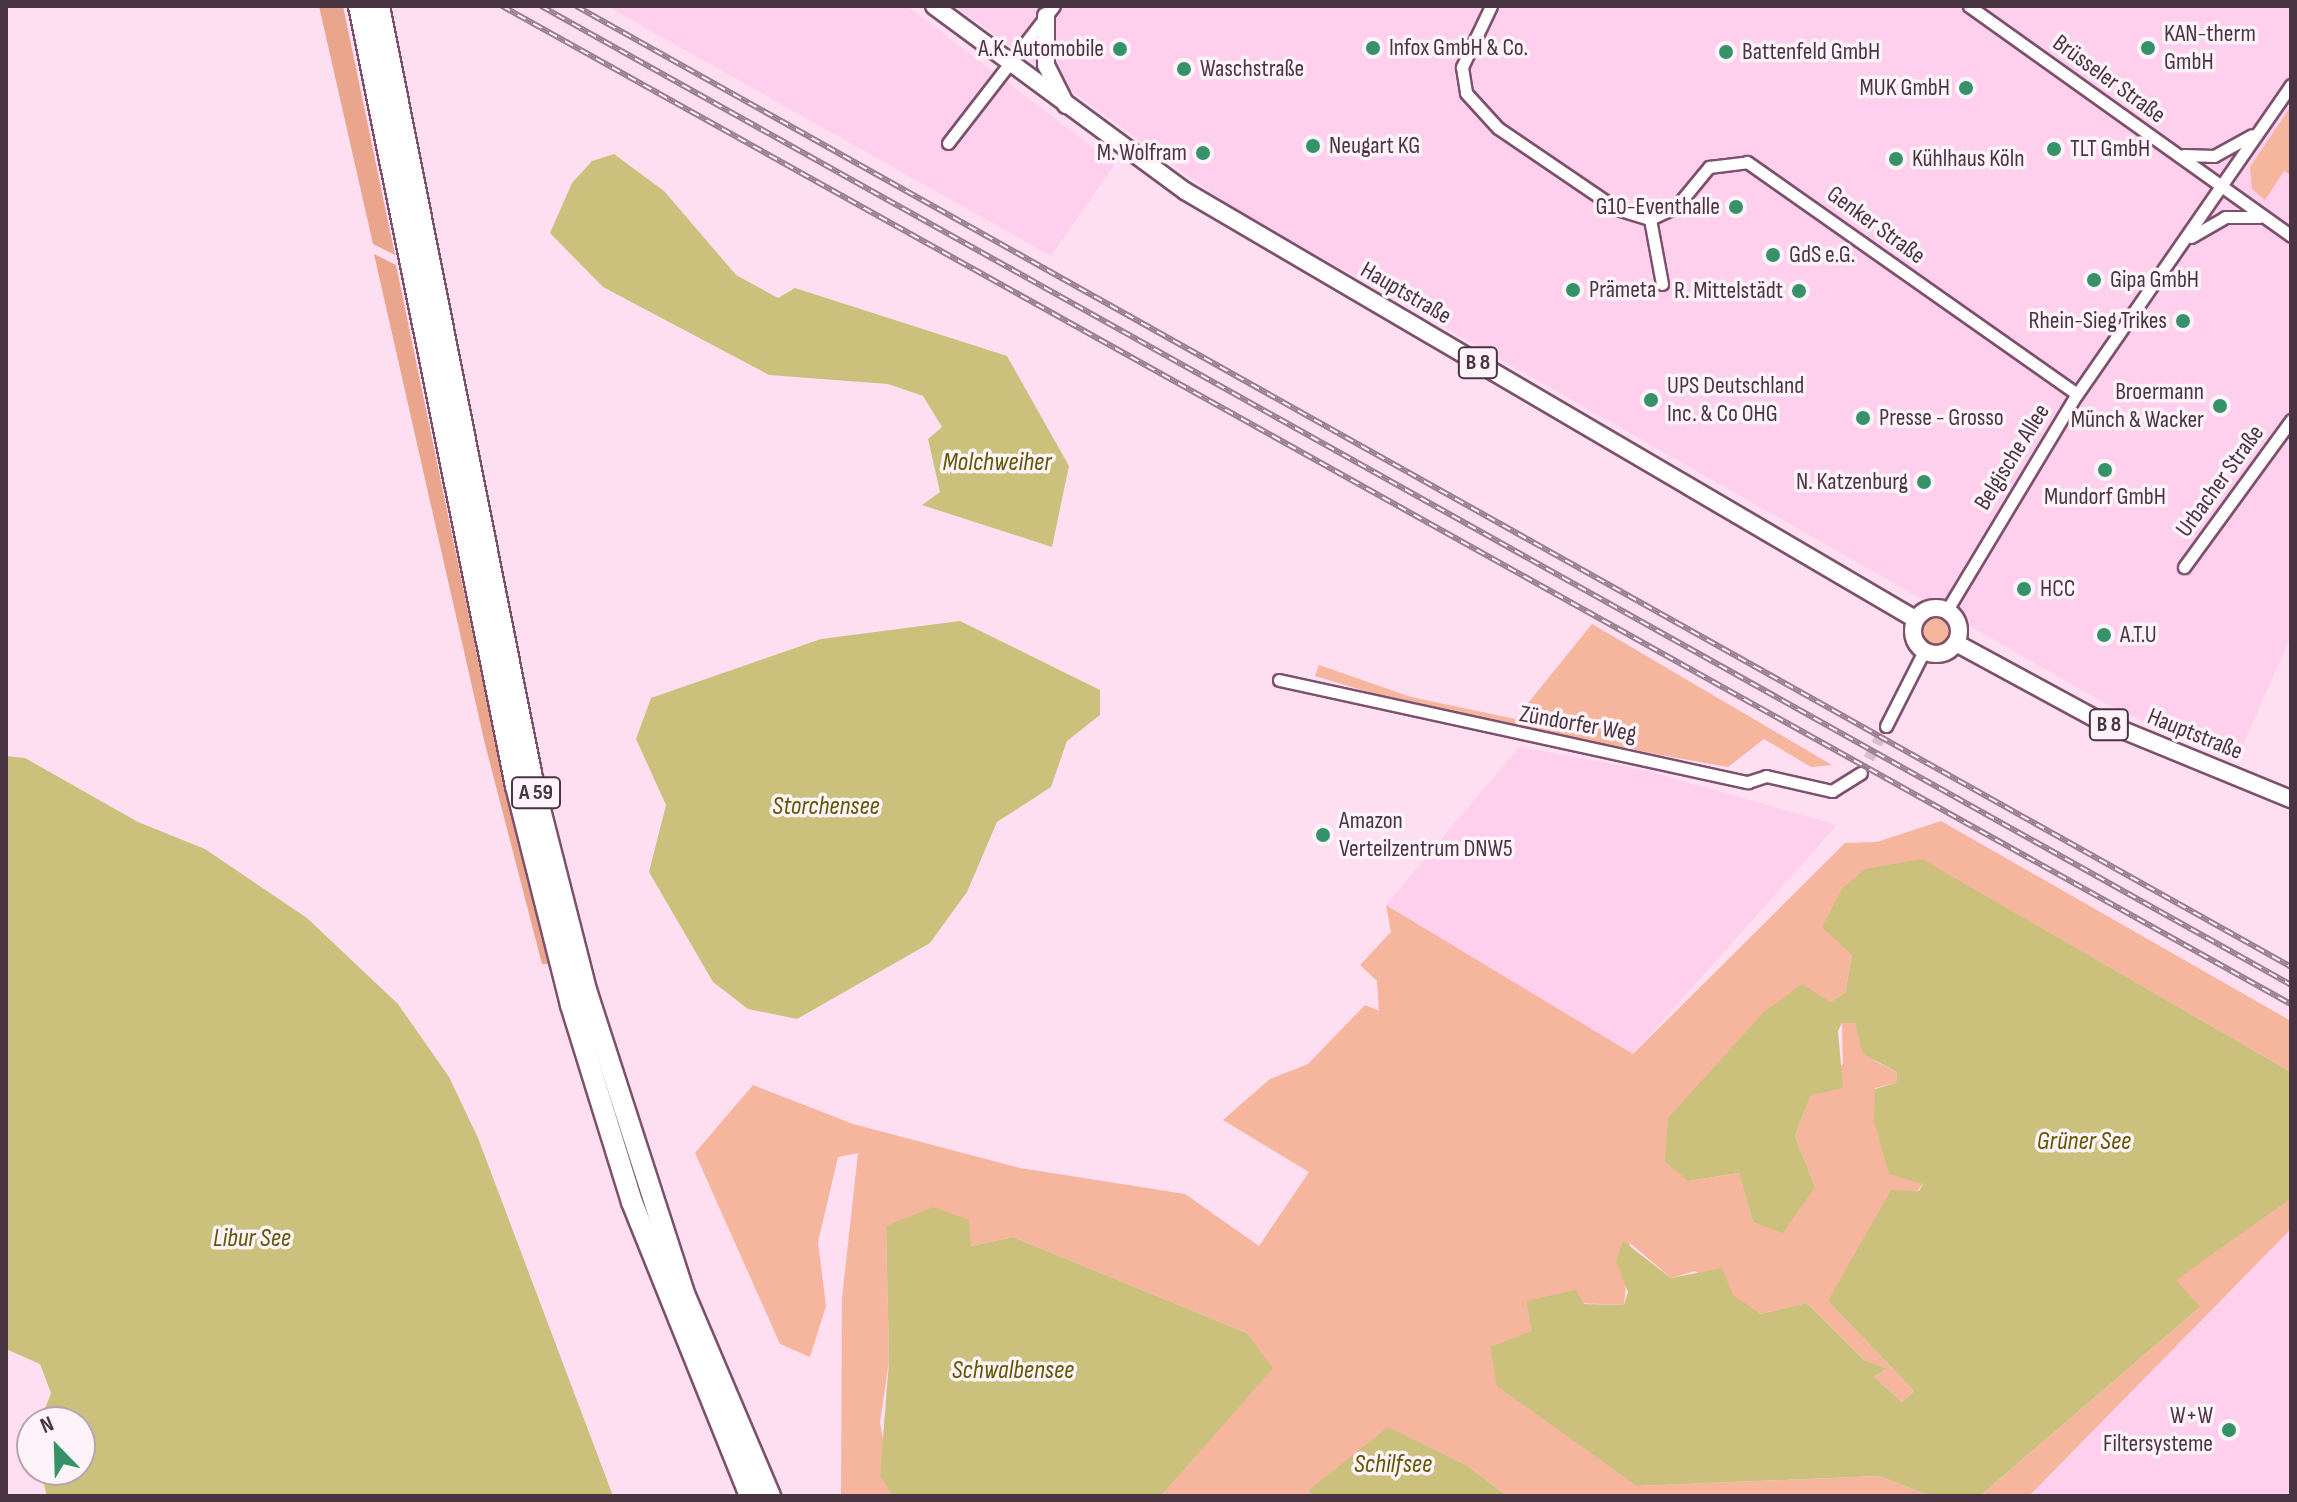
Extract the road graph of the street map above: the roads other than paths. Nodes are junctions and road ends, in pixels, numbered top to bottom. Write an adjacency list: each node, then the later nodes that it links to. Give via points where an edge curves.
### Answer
1 (359, 6): 30 (highway, A 59, via 516,786 571,1005 647,1245)
2 (379, 6): 31 (highway, A 59, via 532,778 587,993 683,1291)
3 (934, 6): 7 (main road, B 8)
4 (1491, 6): 14 (street, via 1462,67 1466,93 1532,151 1617,209)
5 (1969, 6): 12 (street, Brüsseler Straße)
6 (1050, 11): 7 (street); 9 (main road, via 1046,65)
7 (1010, 64): 9 (main road, Hauptstraße / B 8); 11 (street)
8 (2291, 85): 10 (street, Belgische Allee)
9 (1068, 110): 23 (main road, Hauptstraße / B 8, via 1185,191)
10 (2256, 133): 12 (street, Belgische Allee, via 2214,156); 13 (street, Belgische Allee)
11 (948, 143)
12 (2177, 154): 13 (street, Brüsseler Straße)
13 (2222, 188): 15 (street, Brüsseler Straße); 17 (street, Belgische Allee)
14 (1650, 219): 18 (street); 19 (street, Genker Straße, via 1676,207 1709,167 1747,162)
15 (2267, 219): 16 (street, Brüsseler Straße); 17 (street, via 2225,217)
16 (2291, 236)
17 (2176, 251): 19 (street, Belgische Allee)
18 (1662, 284)
19 (2077, 394): 22 (street, Belgische Allee)
20 (2291, 420): 21 (street, Urbacher Straße)
21 (2184, 567)
22 (1947, 610): 23 (main road, via 1926,609); 24 (main road, via 1957,621)
23 (1915, 619): 25 (main road, via 1912,633)
24 (1956, 643): 25 (main road, via 1945,652); 29 (main road, Hauptstraße / B 8, via 2098,720)
25 (1924, 651): 27 (street)
26 (1279, 680): 28 (street, Zündorfer Weg, via 1748,782 1766,776 1832,791)
27 (1886, 726)
28 (1861, 773)
29 (2291, 799)
30 (750, 1496)
31 (770, 1496)

